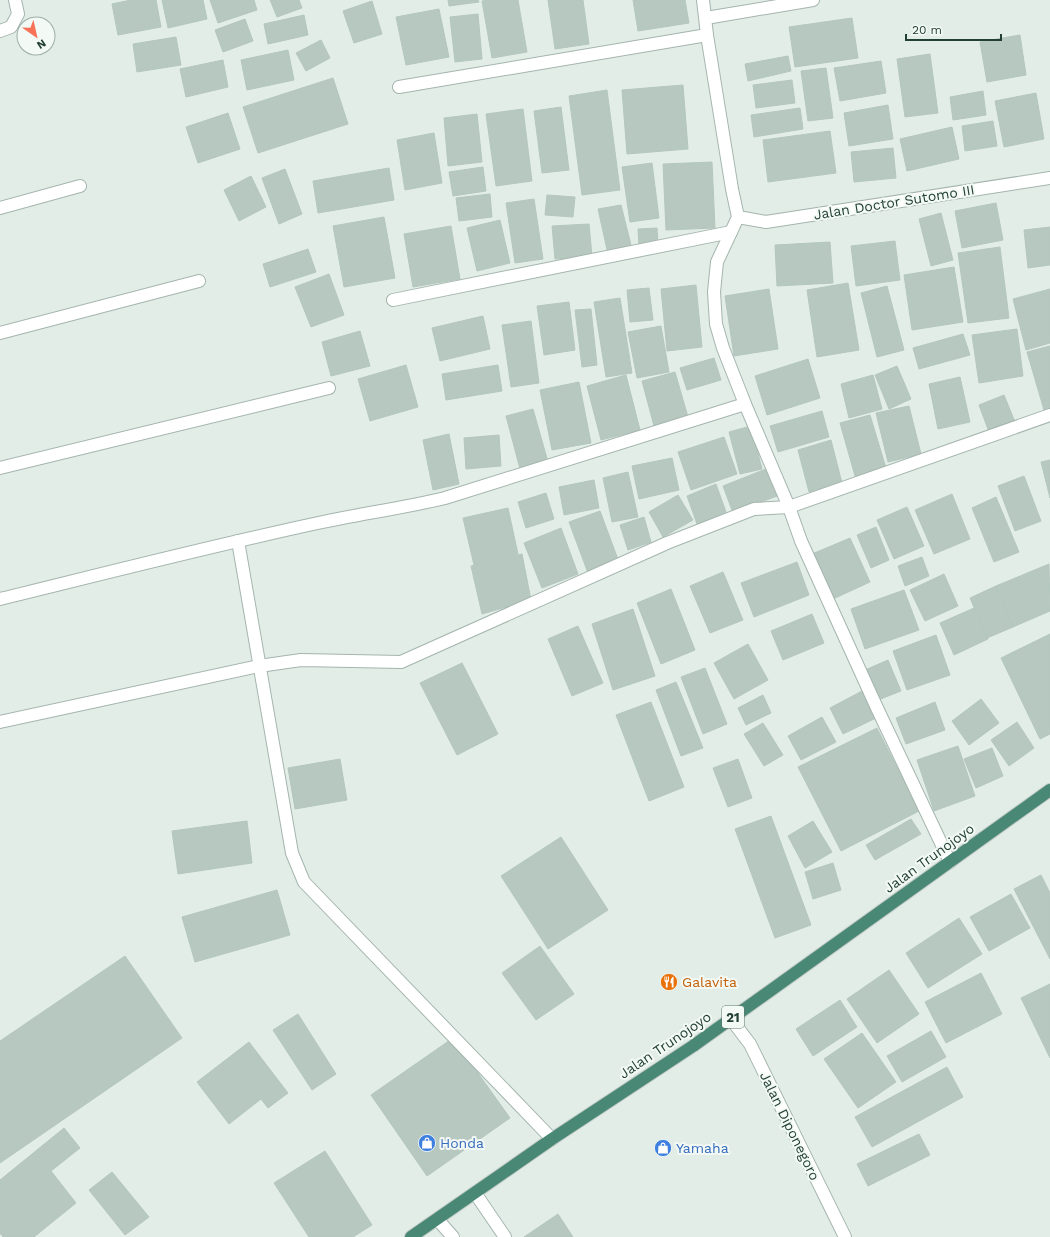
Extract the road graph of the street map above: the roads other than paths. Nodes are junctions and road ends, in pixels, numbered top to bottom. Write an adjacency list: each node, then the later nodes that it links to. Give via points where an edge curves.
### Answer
1 (15, 0): 5 (street, via 18,14 11,27)
2 (703, 0): 4 (street)
3 (813, 0): 4 (street)
4 (706, 18): 6 (street)
5 (0, 31)
6 (707, 35): 7 (street); 11 (street)
7 (399, 87)
8 (1050, 178): 11 (street, Jalan Doctor Sutomo III, via 766,222)
9 (80, 186): 10 (street)
10 (0, 208)
11 (738, 217): 12 (street)
12 (731, 232): 14 (street); 17 (street, via 717,262 714,292 716,324)
13 (200, 281): 15 (street)
14 (393, 300)
15 (0, 333)
16 (329, 388): 19 (street)
17 (745, 404): 20 (street); 21 (street, via 445,498)
18 (1050, 414): 20 (street)
19 (0, 468)
20 (789, 507): 23 (street, via 754,509 667,543 401,662 301,660); 26 (street, via 801,542)
21 (238, 541): 22 (street); 23 (street)
22 (0, 599)
23 (259, 666): 24 (street); 28 (street, via 292,854 304,882)
24 (0, 722)
25 (1050, 790): 26 (highway, Jalan Trunojoyo / 21)
26 (950, 862): 27 (highway, Jalan Trunojoyo / 21)
27 (731, 1018): 28 (highway, Jalan Trunojoyo / 21); 34 (street, Jalan Diponegoro, via 750,1044)
28 (552, 1139): 29 (highway, Jalan Trunojoyo / 21)
29 (475, 1193): 30 (highway, Jalan Trunojoyo / 21); 33 (street)
30 (438, 1220): 31 (highway, Jalan Trunojoyo / 21); 32 (street)
31 (411, 1237)
32 (453, 1237)
33 (505, 1237)
34 (845, 1237)

